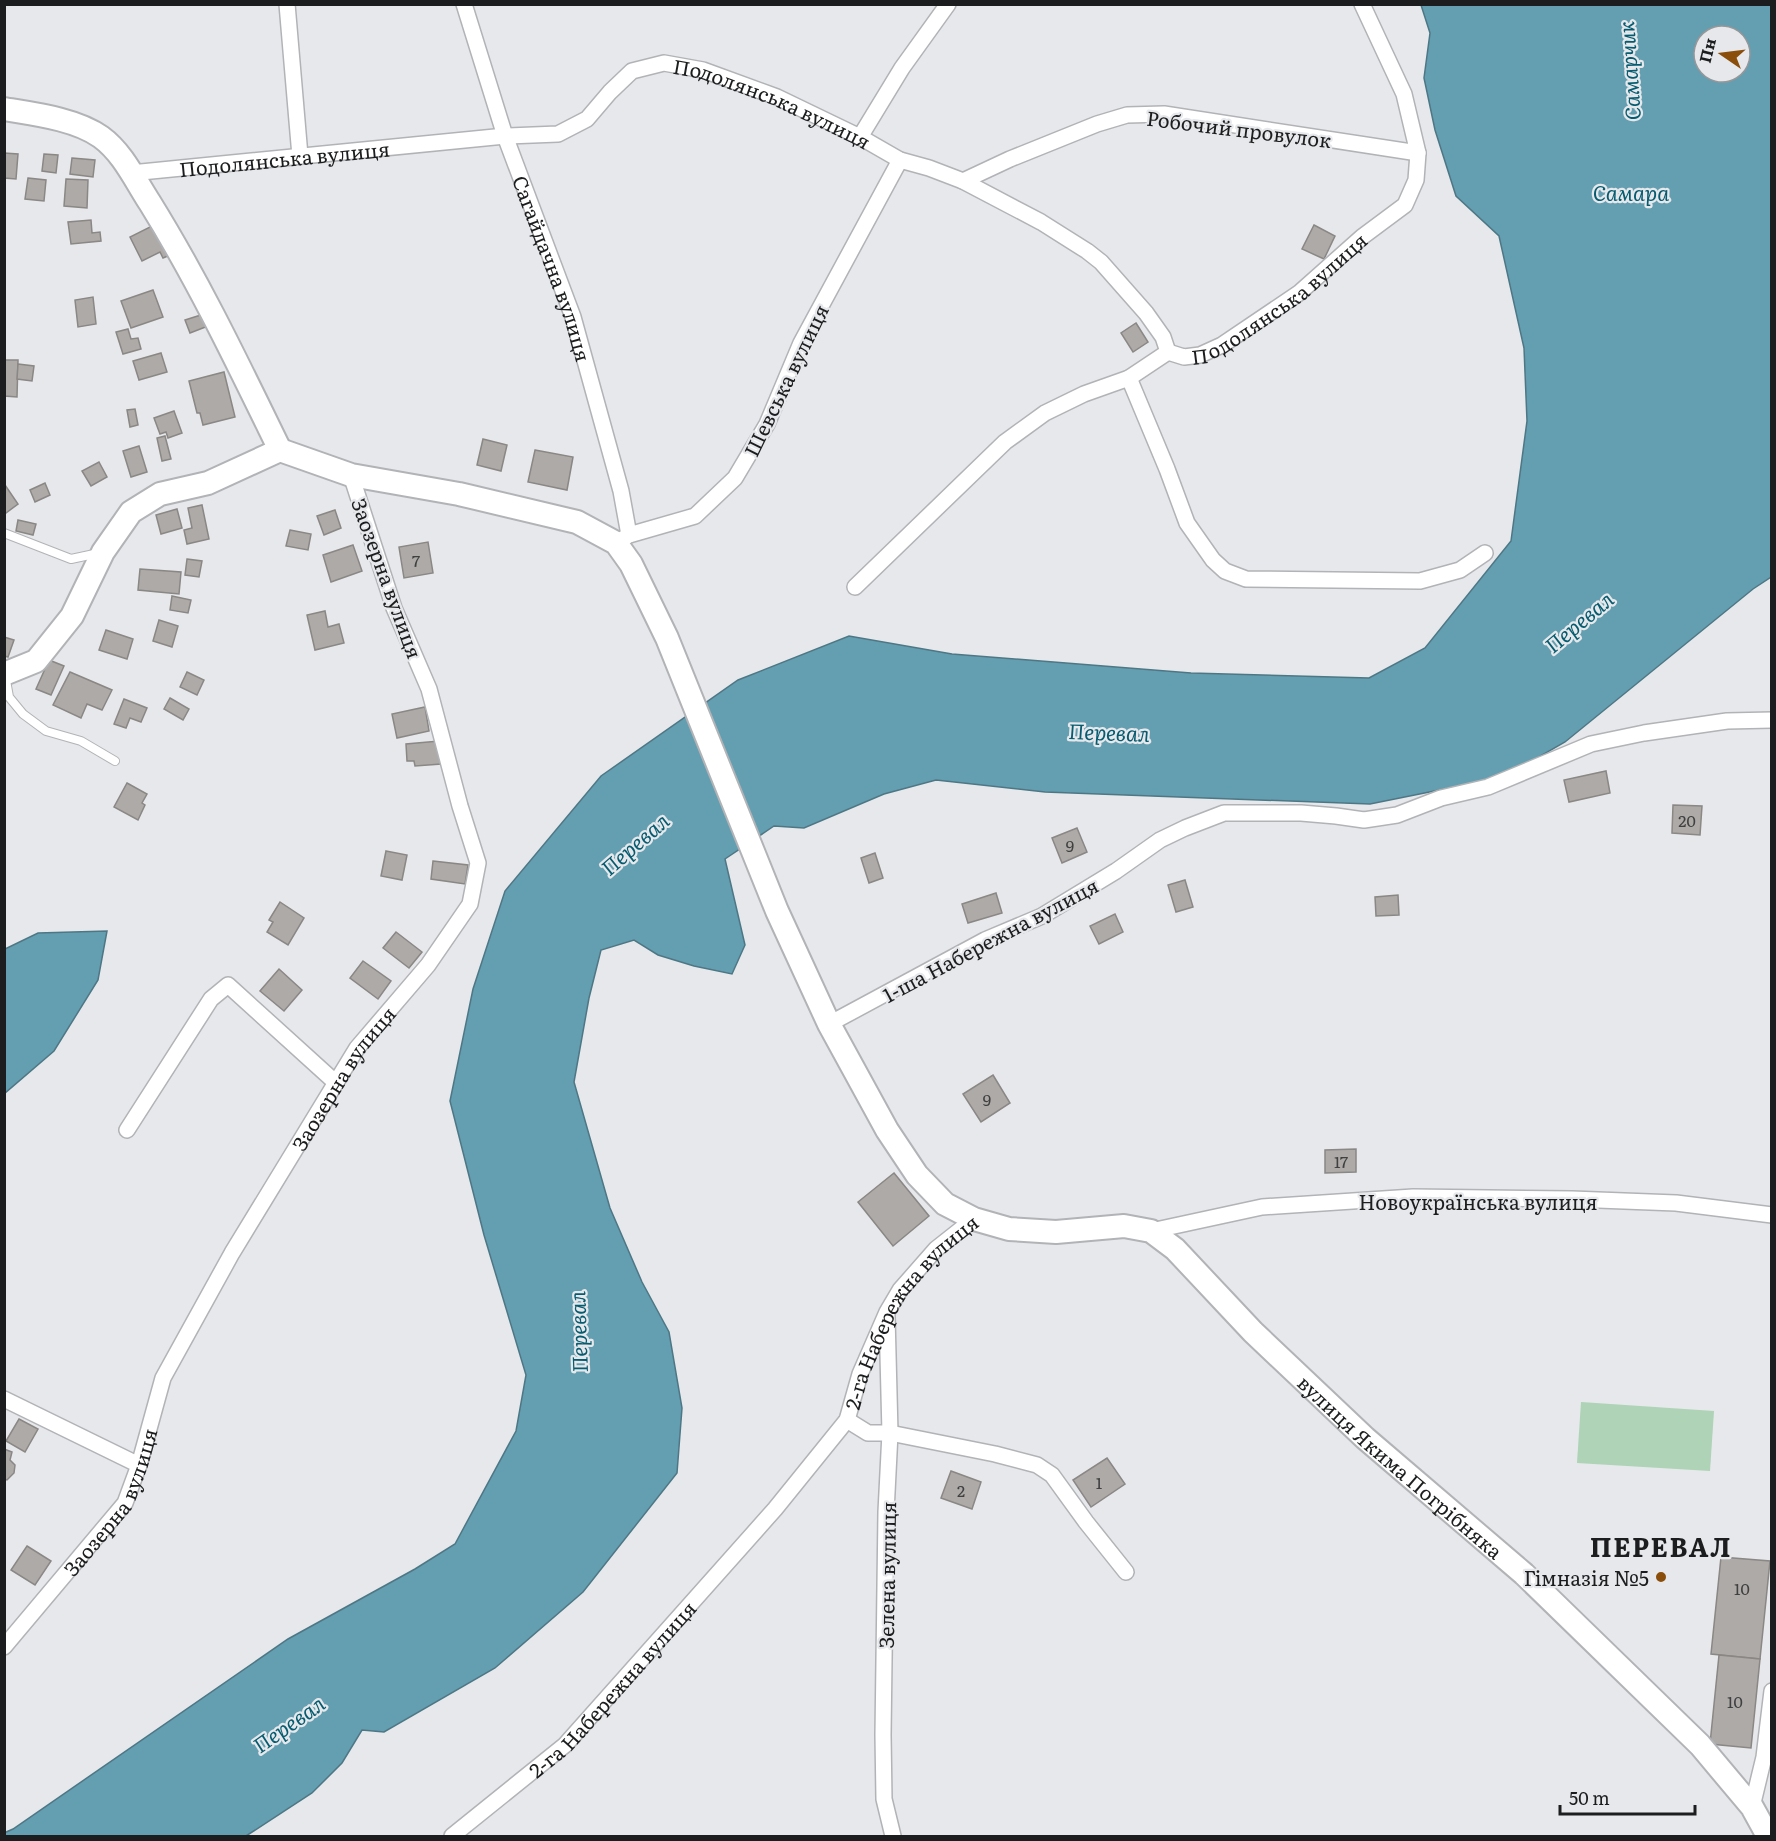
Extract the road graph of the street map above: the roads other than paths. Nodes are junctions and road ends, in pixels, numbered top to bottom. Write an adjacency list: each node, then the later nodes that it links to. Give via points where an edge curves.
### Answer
1 (287, 4): 9 (street)
2 (464, 4): 6 (street, Сагайдачна вулиця)
3 (948, 4): 7 (street, via 902,68)
4 (1362, 4): 8 (street, Подолянська вулиця, via 1404,94)
5 (4, 109): 11 (street, via 71,123 99,136 116,150)
6 (505, 136): 7 (street, Подолянська вулиця, via 558,134 587,119 632,71 664,63 703,70 777,97); 9 (street, Подолянська вулиця); 18 (street, Сагайдачна вулиця, via 573,317 621,491)
7 (860, 137): 10 (street, Подолянська вулиця)
8 (1418, 153): 12 (street, Робочий провулок, via 1164,114 1126,115 1058,139); 13 (street, Подолянська вулиця, via 1416,180 1405,205 1299,293 1222,345 1200,355 1184,357)
9 (300, 156): 11 (street, Подолянська вулиця)
10 (900, 160): 12 (street, Подолянська вулиця); 18 (street, Шевська вулиця, via 801,343 767,424 735,478 695,516)
11 (131, 173): 15 (street, via 213,314)
12 (963, 181): 13 (street, Подолянська вулиця, via 1041,222 1101,262 1146,313 1163,337)
13 (1168, 352): 14 (street)
14 (1129, 378): 20 (street, via 1187,523 1225,571 1246,579 1420,581 1460,570); 21 (street, via 1045,412 1005,442)
15 (280, 450): 16 (street, Сагайдачна вулиця); 19 (street, via 208,483 160,494 131,512)
16 (351, 475): 18 (street, Сагайдачна вулиця, via 459,494 577,522); 27 (street, Заозерна вулиця, via 394,608 429,689 478,863 470,904 428,965 357,1048)
17 (4, 533): 19 (lane, via 71,559)
18 (622, 539): 25 (street, Сагайдачна вулиця, via 667,638)
19 (104, 552): 22 (street, via 72,616 36,661)
20 (1485, 553)
21 (855, 587)
22 (5, 674): 24 (lane, via 9,697 23,714 46,731 81,741)
23 (1772, 720): 26 (street, 1-ша Набережна вулиця, via 1727,721 1591,744 1488,787 1441,798 1397,815 1364,820 1301,813 1224,813 1160,840 1042,916 985,940)
24 (115, 761)
25 (777, 912): 26 (street, 2-га Набережна вулиця)
26 (829, 1024): 30 (street, 2-га Набережна вулиця, via 887,1130 918,1175 945,1204)
27 (335, 1082): 28 (street, via 228,985 211,999); 36 (street, Заозерна вулиця, via 232,1253 164,1378)
28 (127, 1130)
29 (1772, 1215): 31 (street, Новоукраїнська вулиця, via 1676,1203 1413,1197 1262,1207)
30 (974, 1219): 31 (street, via 1009,1229 1056,1232 1124,1226); 32 (street, 2-га Набережна вулиця, via 936,1249 900,1290)
31 (1151, 1231): 40 (street, вулиця Якима Погрібняка, via 1176,1249 1253,1332 1365,1438 1524,1574 1700,1745)
32 (887, 1312): 34 (street, 2-га Набережна вулиця, via 860,1374); 35 (street, Зелена вулиця)
33 (4, 1399): 36 (street)
34 (847, 1420): 35 (street, via 868,1432); 41 (street, 2-га Набережна вулиця, via 775,1509 566,1745)
35 (890, 1432): 37 (street, via 1037,1465 1052,1475); 42 (street, Зелена вулиця, via 883,1735 884,1799)
36 (139, 1465): 38 (street, Заозерна вулиця, via 125,1503)
37 (1126, 1572)
38 (4, 1647)
39 (1772, 1691): 40 (street, via 1764,1757)
40 (1752, 1807): 43 (street, вулиця Якима Погрібняка)
41 (452, 1836)
42 (893, 1836)
43 (1768, 1836)

